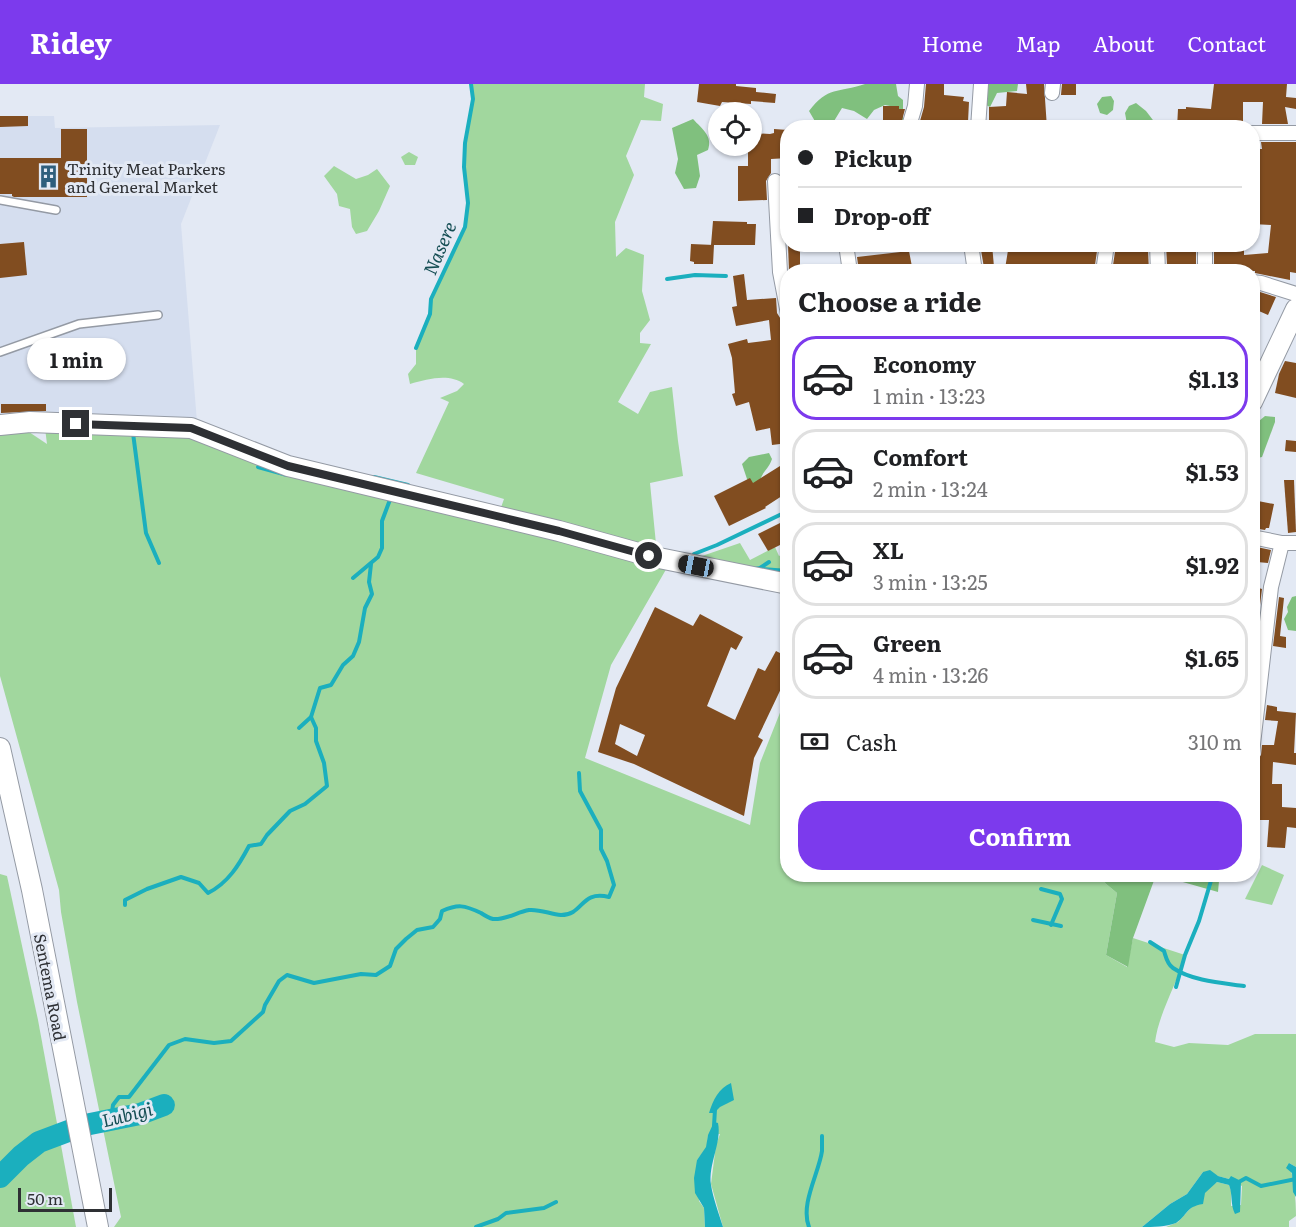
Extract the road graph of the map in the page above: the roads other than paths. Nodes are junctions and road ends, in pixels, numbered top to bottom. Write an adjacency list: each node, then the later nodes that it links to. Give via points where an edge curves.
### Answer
1 (917, 84): 3 (street)
2 (981, 84): 4 (street)
3 (911, 120)
4 (979, 120)
5 (1260, 133): 6 (street)
6 (1296, 134)
7 (775, 182): 10 (street)
8 (0, 201): 9 (lane)
9 (56, 210)
10 (780, 272)
11 (1260, 283): 12 (street)
12 (1296, 294)
13 (1296, 309): 15 (street)
14 (158, 315): 16 (lane, via 79,324)
15 (1289, 340): 17 (street)
16 (0, 352)
17 (1260, 389)
18 (0, 425): 21 (street, via 30,422 191,428 288,466 649,556)
19 (1260, 538): 20 (street)
20 (1289, 543): 22 (street, via 1270,587)
21 (780, 583)
22 (1260, 652)
23 (0, 748): 24 (street, Sentema Road)
24 (98, 1227)

